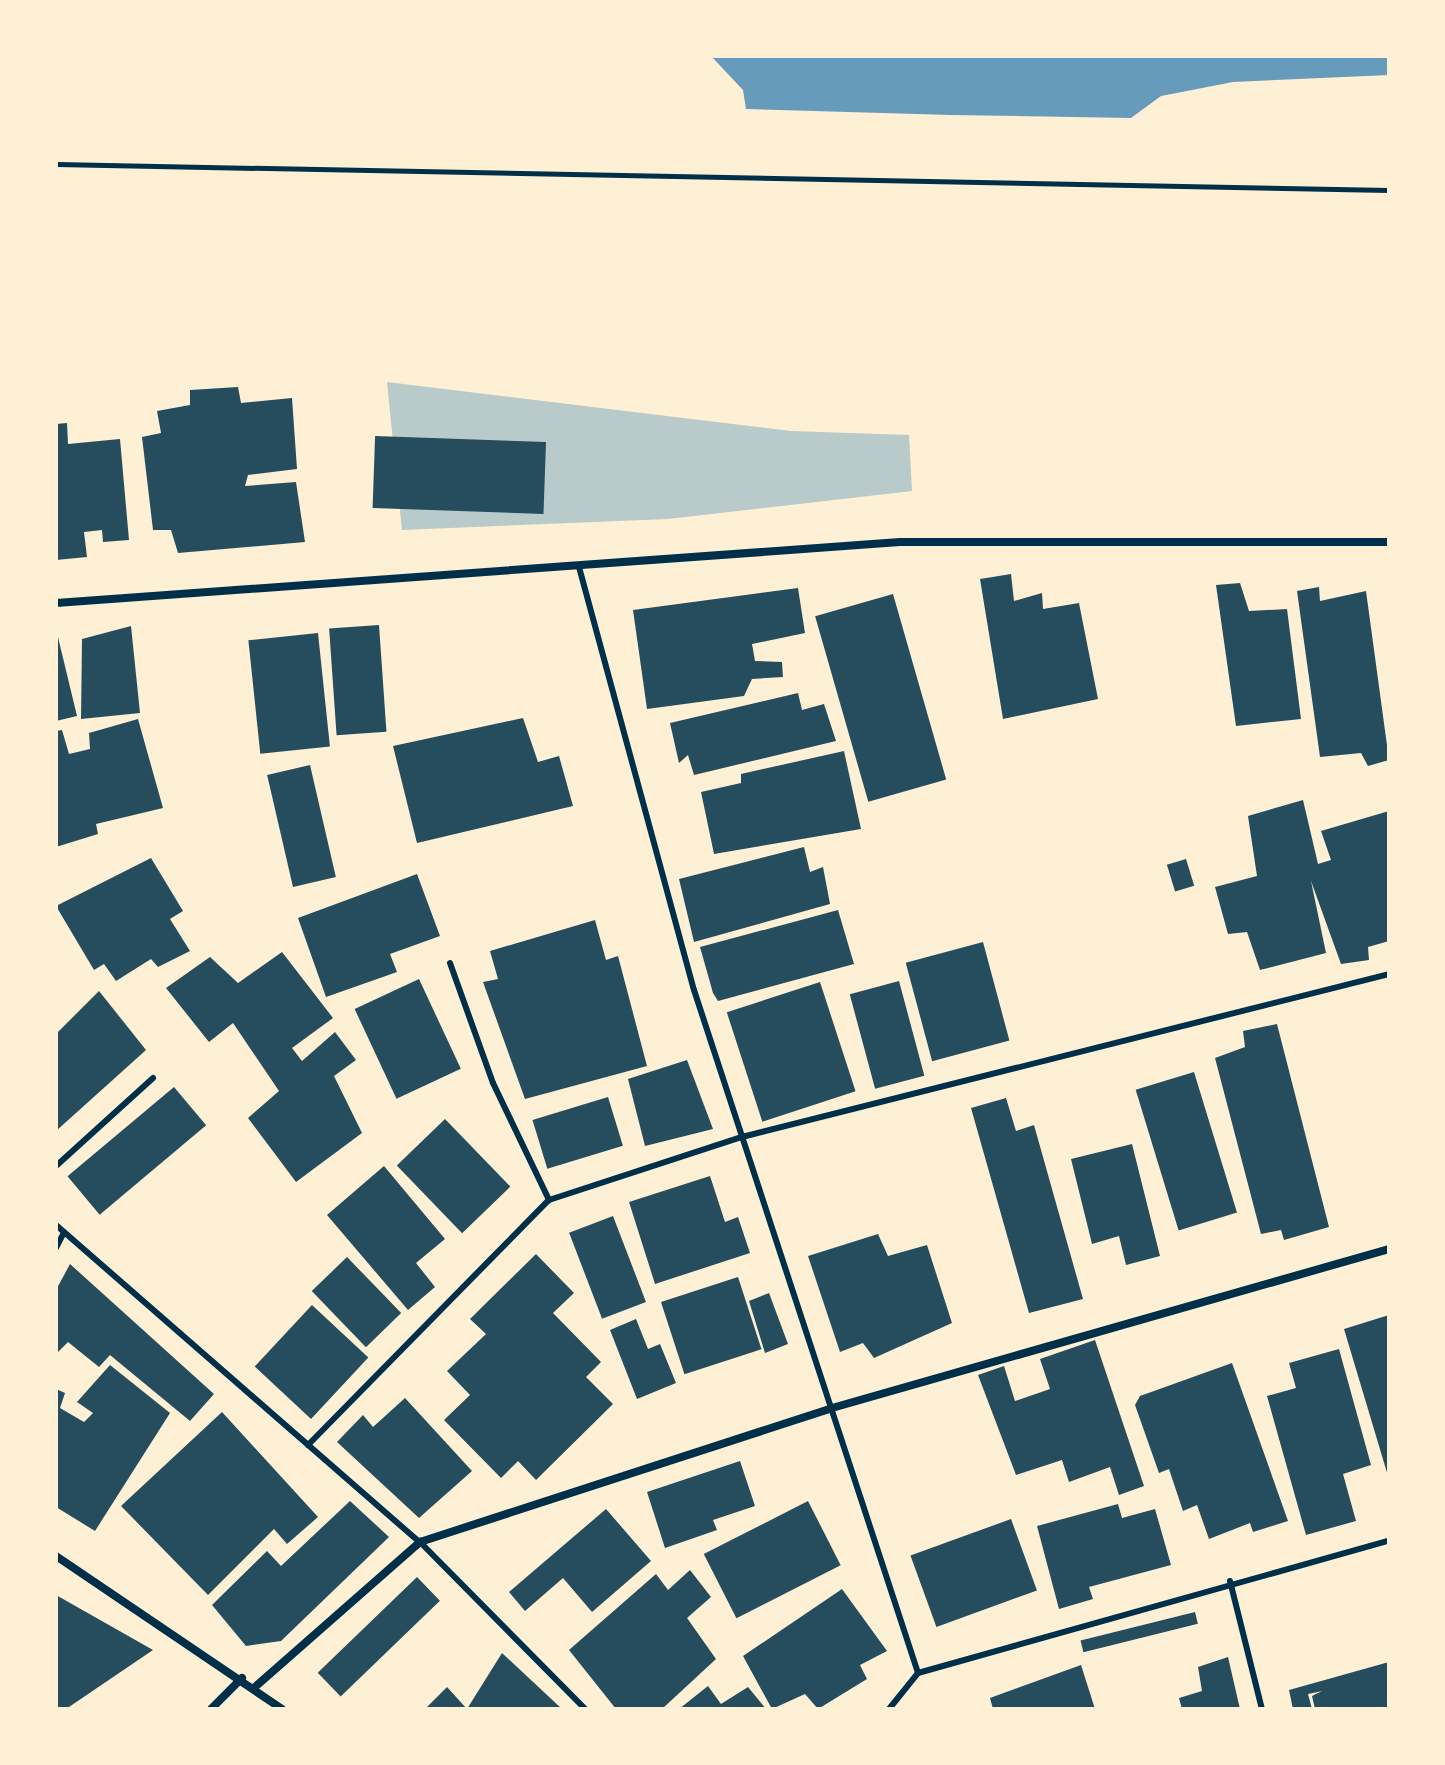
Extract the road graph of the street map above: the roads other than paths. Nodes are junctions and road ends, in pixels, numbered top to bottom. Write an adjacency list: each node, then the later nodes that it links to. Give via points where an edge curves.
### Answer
1 (1389, 542): 2 (street, via 900,542)
2 (579, 567): 3 (street); 7 (lane)
3 (56, 603)
4 (450, 963): 9 (lane, via 493,1083)
5 (1389, 974): 7 (lane)
6 (153, 1078): 8 (lane)
7 (742, 1137): 9 (lane); 14 (lane)
8 (56, 1166)
9 (549, 1200): 15 (lane)
10 (56, 1225): 11 (lane)
11 (63, 1234): 12 (lane); 15 (lane)
12 (56, 1248)
13 (1389, 1249): 14 (street)
14 (832, 1408): 17 (street); 20 (lane)
15 (308, 1445): 17 (lane)
16 (1389, 1541): 19 (lane)
17 (420, 1542): 22 (street); 25 (lane)
18 (56, 1556): 21 (street)
19 (1230, 1581): 20 (lane); 27 (lane)
20 (918, 1673): 26 (lane)
21 (242, 1678): 22 (street); 23 (street)
22 (255, 1687): 24 (street)
23 (211, 1709)
24 (282, 1709)
25 (585, 1709)
26 (889, 1709)
27 (1262, 1709)

